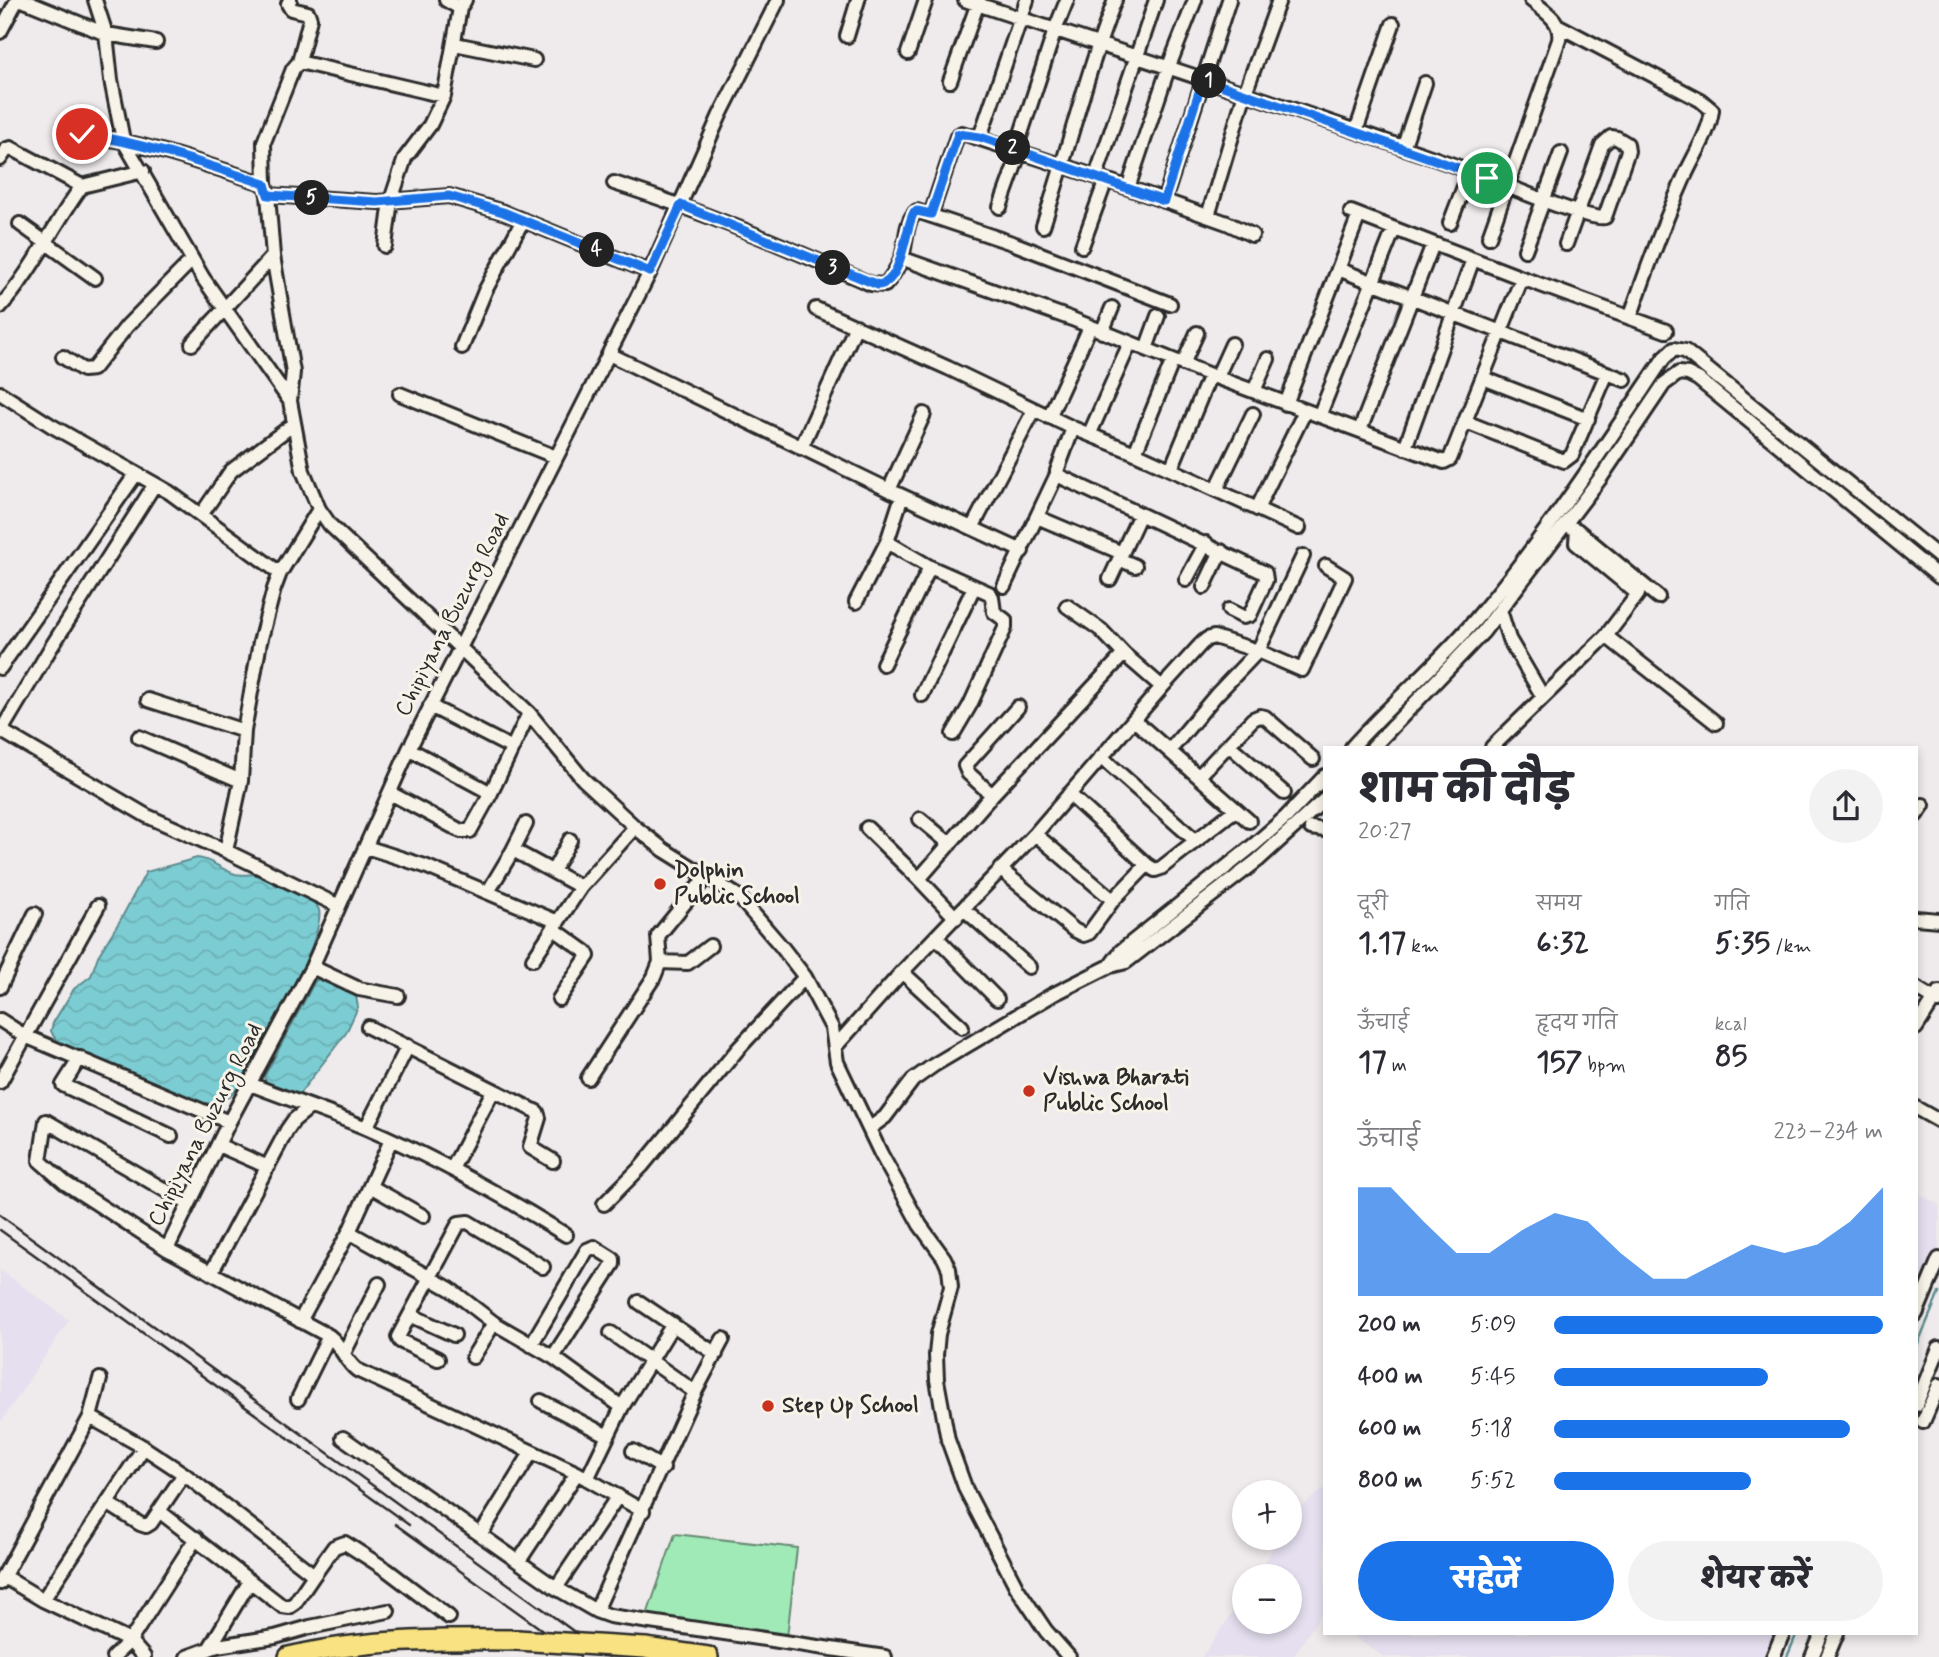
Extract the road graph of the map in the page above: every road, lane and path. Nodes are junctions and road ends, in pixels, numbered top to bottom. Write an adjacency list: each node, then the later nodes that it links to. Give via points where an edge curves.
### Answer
1 (17, 0): 23 (street)
2 (22, 0): 24 (street)
3 (95, 0): 24 (street)
4 (290, 0): 32 (street, via 291,9 308,13 310,19)
5 (446, 0): 18 (street)
6 (778, 0): 59 (street, Chipiyana Buzurg Road)
7 (858, 0): 25 (street)
8 (926, 0): 29 (street)
9 (1027, 0): 19 (street)
10 (1068, 0): 22 (street)
11 (1115, 0): 27 (street)
12 (1156, 0): 30 (street)
13 (1195, 0): 33 (street)
14 (1229, 0): 34 (street)
15 (1279, 0): 37 (street)
16 (1531, 0): 21 (street)
17 (974, 1): 19 (street); 35 (street)
18 (463, 4): 28 (street)
19 (1020, 17): 22 (street); 41 (street)
20 (1393, 24): 39 (street)
21 (1559, 26): 52 (street, via 1559,40); 94 (street, via 1712,110)
22 (1055, 30): 27 (street); 44 (street)
23 (0, 32)
24 (106, 34): 26 (street); 42 (street)
25 (847, 36)
26 (156, 41)
27 (1098, 43): 30 (street); 47 (street)
28 (455, 44): 31 (street); 38 (street)
29 (908, 53)
30 (1136, 57): 33 (street); 50 (street)
31 (534, 60)
32 (299, 62): 38 (street); 55 (street, via 267,131 263,153)
33 (1169, 66): 34 (street); 54 (street)
34 (1203, 79): 37 (street); 58 (street)
35 (950, 80)
36 (1425, 83): 43 (street)
37 (1245, 93): 39 (street); 63 (street)
38 (444, 96): 56 (street, via 430,125 405,158)
39 (1356, 131): 43 (street)
40 (82, 134): 42 (street)
41 (980, 137): 44 (street); 62 (street, via 958,134)
42 (123, 140): 48 (street); 55 (street, via 188,157)
43 (1403, 148): 49 (street)
44 (1018, 150): 47 (street); 60 (street)
45 (1562, 153): 57 (street)
46 (0, 159): 53 (street, via 11,148)
47 (1064, 165): 50 (street); 67 (street)
48 (143, 171): 53 (street); 79 (street)
49 (1470, 171): 52 (street); 65 (street)
50 (1101, 178): 54 (street); 75 (street)
51 (614, 183): 59 (street)
52 (1507, 184): 57 (street); 70 (street)
53 (82, 186): 71 (street)
54 (1128, 188): 58 (street)
55 (266, 190): 56 (street); 77 (street)
56 (391, 200): 64 (street, via 449,196); 74 (street)
57 (1545, 200): 61 (street); 76 (street)
58 (1164, 201): 63 (street)
59 (681, 205): 78 (street, via 871,284 885,285); 82 (street, Chipiyana Buzurg Road)
60 (1000, 207)
61 (1579, 212): 61 (street, via 1605,217 1628,151 1625,142 1611,137 1604,142); 73 (street)
62 (931, 214): 78 (street, via 914,212); 87 (street)
63 (1208, 216): 69 (street)
64 (523, 220): 82 (street); 104 (street, via 485,291)
65 (1450, 223)
66 (20, 224): 71 (street)
67 (1044, 226)
68 (1394, 229): 72 (street); 81 (street, via 1355,214); 85 (street)
69 (1252, 235)
70 (1489, 237)
71 (46, 243): 83 (street); 88 (street)
72 (1433, 244): 80 (street); 86 (street)
73 (1566, 244)
74 (385, 246)
75 (1082, 246)
76 (1525, 250)
77 (273, 256): 90 (street); 119 (street, via 293,372)
78 (901, 258): 96 (street)
79 (192, 260): 90 (street); 107 (street, via 127,326 93,369 83,370)
80 (1473, 260): 84 (street); 92 (street)
81 (1338, 269): 85 (street); 120 (street)
82 (650, 272): 106 (street, Chipiyana Buzurg Road)
83 (95, 278)
84 (1522, 278): 94 (street); 99 (street)
85 (1373, 282): 86 (street); 125 (street)
86 (1412, 298): 92 (street); 131 (street)
87 (1170, 304)
88 (0, 307)
89 (1112, 308): 98 (street)
90 (223, 309): 102 (street); 119 (street)
91 (816, 309): 95 (street)
92 (1452, 313): 99 (street); 134 (street)
93 (1157, 316): 105 (street)
94 (1630, 317): 97 (street)
95 (856, 326): 121 (street); 133 (street)
96 (1090, 327): 98 (street); 126 (street)
97 (1666, 331)
98 (1102, 332): 101 (street)
99 (1500, 332): 110 (street); 112 (street)
100 (1197, 333): 109 (street)
101 (1130, 342): 105 (street); 132 (street)
102 (192, 344)
103 (1232, 344): 111 (street)
104 (462, 347)
105 (1146, 349): 109 (street)
106 (609, 354): 133 (street); 136 (street, Chipiyana Buzurg Road)
107 (63, 357)
108 (1268, 359): 115 (street)
109 (1178, 362): 111 (street); 135 (street)
110 (1607, 373): 113 (street); 127 (street)
111 (1213, 376): 115 (street); 137 (street)
112 (1483, 378): 127 (street); 128 (street)
113 (1625, 380)
114 (1645, 387): 117 (street); 143 (street, via 1668,354 1674,349 1685,351); 150 (street)
115 (1254, 391): 120 (street)
116 (0, 393): 138 (street)
117 (1658, 393): 145 (street, via 1672,376 1688,373); 154 (street)
118 (400, 394): 136 (street)
119 (289, 401): 129 (street)
120 (1286, 404): 122 (street)
121 (1034, 410): 126 (street); 152 (street)
122 (1306, 411): 125 (street); 147 (street)
123 (925, 414): 141 (street)
124 (1253, 414): 142 (street)
125 (1320, 414): 131 (street)
126 (1049, 417): 130 (street)
127 (1588, 419): 128 (street, via 1572,455 1564,461)
128 (1466, 422): 134 (street, via 1447,461)
129 (293, 424): 146 (street, via 303,471); 149 (street, via 231,471)
130 (1073, 428): 132 (street); 139 (street)
131 (1360, 430): 134 (street)
132 (1090, 433): 135 (street)
133 (802, 448): 141 (street)
134 (1405, 448)
135 (1135, 453): 137 (street)
136 (556, 457): 179 (street, Chipiyana Buzurg Road)
137 (1171, 469): 142 (street)
138 (136, 474): 140 (street); 183 (street)
139 (1057, 474): 148 (street); 151 (street)
140 (155, 484): 149 (street); 193 (street)
141 (890, 490): 144 (street)
142 (1216, 490): 147 (street)
143 (1858, 492): 145 (street); 161 (street)
144 (902, 496): 152 (street); 155 (street)
145 (1849, 503): 166 (street)
146 (319, 509): 165 (street); 179 (street, via 341,537)
147 (1257, 509): 153 (street)
148 (1140, 514): 156 (street); 159 (street)
149 (201, 515): 165 (street)
150 (1554, 516): 154 (street); 177 (street)
151 (1037, 517): 157 (street); 159 (street)
152 (972, 528): 157 (street)
153 (1299, 528)
154 (1571, 528): 172 (street); 176 (street); 178 (street, via 1576,543 1638,594)
155 (887, 542): 164 (street); 173 (street)
156 (1206, 544): 158 (street); 168 (street)
157 (1021, 551): 169 (street)
158 (1221, 551): 171 (street); 175 (street, via 1266,576 1250,615 1243,617)
159 (1120, 556): 162 (street); 167 (street)
160 (1303, 556): 180 (street)
161 (1939, 558)
162 (1135, 566)
163 (1326, 566): 180 (street, via 1345,578 1302,670)
164 (930, 567): 170 (street); 182 (street)
165 (280, 573): 194 (street, via 260,642)
166 (1939, 577)
167 (1110, 579)
168 (1186, 580)
169 (1004, 586)
170 (974, 587): 185 (street); 195 (street, via 991,595 993,610 1005,624)
171 (1204, 587)
172 (1658, 597)
173 (856, 602)
174 (1067, 606): 181 (street, via 1101,630)
175 (1229, 610)
176 (1500, 610): 177 (street); 186 (street, via 1509,639)
177 (1478, 627): 197 (street)
178 (1606, 636): 186 (street); 192 (street)
179 (459, 648): 188 (street, Chipiyana Buzurg Road); 190 (street)
180 (1258, 651): 184 (street, via 1214,637 1207,639); 202 (street)
181 (1124, 654): 184 (street); 212 (street)
182 (883, 664)
183 (0, 668)
184 (1162, 687): 191 (street)
185 (922, 695)
186 (1543, 697): 199 (street)
187 (148, 700): 194 (street)
188 (430, 706): 200 (street); 201 (street, Chipiyana Buzurg Road)
189 (1018, 707): 212 (street, via 965,769)
190 (529, 713): 200 (street); 218 (street, via 583,779)
191 (1134, 720): 202 (street); 203 (street)
192 (1716, 723)
193 (1, 731): 228 (street, via 147,816)
194 (244, 731): 207 (street)
195 (953, 734)
196 (139, 737): 207 (street)
197 (1363, 745)
198 (1230, 746): 204 (street, via 1261,716); 205 (street); 210 (street)
199 (1493, 746)
200 (512, 748): 209 (street)
201 (409, 749): 208 (street, Chipiyana Buzurg Road); 209 (street)
202 (1170, 750): 205 (street)
203 (1101, 757): 211 (street); 224 (street)
204 (1313, 759)
205 (1199, 776): 214 (street)
206 (1323, 778): 248 (street, via 1276,826 1121,951)
207 (241, 781): 228 (street)
208 (390, 793): 209 (street, via 466,832 473,829); 226 (street, Chipiyana Buzurg Road)
209 (491, 793)
210 (1284, 793)
211 (1069, 794): 222 (street); 229 (street)
212 (992, 795): 225 (street)
213 (1323, 801): 248 (street, via 1258,860 1126,962)
214 (1235, 810): 216 (street); 224 (street)
215 (920, 819): 225 (street)
216 (1249, 821)
217 (526, 824): 227 (street)
218 (635, 827): 232 (street); 234 (street)
219 (867, 828): 233 (street)
220 (1311, 828): 221 (street)
221 (1323, 830)
222 (1035, 834): 230 (street); 236 (street)
223 (570, 840): 231 (street)
224 (1195, 840): 229 (street, via 1161,868)
225 (950, 844): 233 (street)
226 (366, 847): 235 (street); 238 (street, Chipiyana Buzurg Road)
227 (513, 850): 231 (street); 235 (street)
228 (226, 851): 238 (street)
229 (1147, 865): 236 (street)
230 (1000, 869): 236 (street, via 1079,934 1089,933); 240 (street)
231 (553, 871): 234 (street)
232 (706, 877): 247 (street, via 658,936); 252 (street, via 738,896)
233 (919, 879): 240 (street)
234 (582, 887): 243 (street)
235 (488, 892): 243 (street)
236 (1113, 900)
237 (98, 906): 263 (street)
238 (339, 906): 249 (street, Chipiyana Buzurg Road)
239 (35, 914): 253 (street)
240 (960, 914): 244 (street); 250 (street)
241 (1939, 920): 242 (street)
242 (1918, 921)
243 (556, 926): 246 (street); 257 (street, via 588,956)
244 (936, 937): 251 (street); 258 (street)
245 (710, 946): 247 (street, via 688,963)
246 (533, 959)
247 (660, 962): 267 (street)
248 (1110, 966): 276 (street, via 934,1065 913,1080)
249 (312, 967): 255 (street, via 359,989); 269 (street, Chipiyana Buzurg Road)
250 (1030, 967)
251 (902, 972): 262 (street); 265 (street)
252 (805, 977): 265 (street, via 832,1028); 285 (street)
253 (0, 987)
254 (1918, 989): 256 (street)
255 (398, 996)
256 (1938, 998): 260 (street)
257 (559, 999)
258 (997, 999)
259 (0, 1020): 263 (street)
260 (1918, 1025)
261 (368, 1027): 264 (street)
262 (962, 1027)
263 (25, 1036): 266 (street); 268 (street)
264 (408, 1046): 270 (street); 275 (street)
265 (835, 1047): 276 (street, via 837,1062)
266 (80, 1058): 274 (street); 277 (street, via 63,1085)
267 (588, 1078)
268 (0, 1082)
269 (250, 1084): 271 (street); 274 (street, Chipiyana Buzurg Road)
270 (493, 1091): 280 (street, via 539,1114 530,1145); 282 (street)
271 (310, 1107): 275 (street); 281 (street, via 291,1124)
272 (1918, 1109): 273 (street)
273 (1939, 1121)
274 (229, 1122): 279 (street, Chipiyana Buzurg Road)
275 (366, 1128): 278 (street)
276 (870, 1128): 356 (street, via 920,1225 949,1269 951,1287 938,1334 937,1380 948,1440 966,1490 1017,1588)
277 (171, 1136)
278 (391, 1140): 282 (street); 283 (street)
279 (218, 1145): 281 (street); 284 (street, Chipiyana Buzurg Road)
280 (553, 1161)
281 (268, 1167): 292 (street)
282 (452, 1169): 288 (street)
283 (370, 1186): 286 (street); 287 (street)
284 (189, 1204): 289 (street, Chipiyana Buzurg Road); 289 (street, via 46,1121 40,1156 44,1166)
285 (604, 1204)
286 (423, 1216)
287 (349, 1232): 293 (street); 298 (street)
288 (566, 1235)
289 (167, 1249): 292 (street)
290 (1939, 1259): 296 (street)
291 (543, 1267): 293 (street, via 464,1222)
292 (211, 1273): 298 (street)
293 (432, 1278): 297 (street); 299 (street)
294 (379, 1284): 307 (street)
295 (639, 1303): 300 (street)
296 (1918, 1309)
297 (410, 1315): 302 (street); 311 (street, via 399,1339)
298 (300, 1321): 303 (street)
299 (495, 1323): 305 (street); 309 (street)
300 (673, 1324): 308 (street); 312 (street)
301 (611, 1333): 312 (street)
302 (454, 1335)
303 (330, 1336): 307 (street); 316 (street)
304 (723, 1339): 308 (street)
305 (531, 1345): 310 (street); 310 (street, via 587,1250 594,1247 613,1259 613,1264)
306 (1939, 1348): 317 (street)
307 (344, 1353): 326 (street, via 357,1370)
308 (716, 1354): 315 (street)
309 (473, 1357)
310 (553, 1357): 319 (street)
311 (438, 1359)
312 (650, 1361): 315 (street); 319 (street)
313 (100, 1379): 320 (street)
314 (1939, 1385): 321 (street)
315 (695, 1392): 327 (street)
316 (298, 1399)
317 (1918, 1400)
318 (541, 1401): 322 (street)
319 (622, 1407): 322 (street)
320 (90, 1417): 324 (street); 338 (street)
321 (1923, 1422)
322 (608, 1436): 329 (street)
323 (343, 1438): 334 (street)
324 (144, 1447): 328 (street); 331 (street)
325 (633, 1451): 327 (street)
326 (531, 1452): 329 (street); 334 (street)
327 (663, 1468): 333 (street)
328 (184, 1474): 332 (street); 337 (street)
329 (582, 1476): 330 (street); 336 (street)
330 (618, 1496): 333 (street); 340 (street)
331 (107, 1503): 332 (street, via 146,1526); 341 (street)
332 (159, 1511): 335 (street)
333 (643, 1511): 343 (street)
334 (481, 1534): 336 (street)
335 (196, 1538): 339 (street); 348 (street)
336 (519, 1561): 340 (street)
337 (314, 1575): 339 (street, via 289,1607); 344 (street, via 334,1546 345,1543)
338 (2, 1579): 341 (street)
339 (250, 1581): 349 (street)
340 (556, 1588): 343 (street)
341 (44, 1600): 348 (street)
342 (388, 1611): 349 (street)
343 (596, 1611): 355 (street)
344 (449, 1617)
345 (1782, 1635): 357 (street)
346 (1821, 1635): 358 (street)
347 (1837, 1635): 359 (street)
348 (130, 1641): 350 (street); 351 (street)
349 (209, 1649): 352 (street)
350 (113, 1657)
351 (144, 1657)
352 (187, 1657)
353 (289, 1657): 354 (highway, bridge, via 431,1639 645,1648)
354 (708, 1657)
355 (885, 1657)
356 (1069, 1657)
357 (1773, 1657)
358 (1812, 1657)
359 (1827, 1657)

